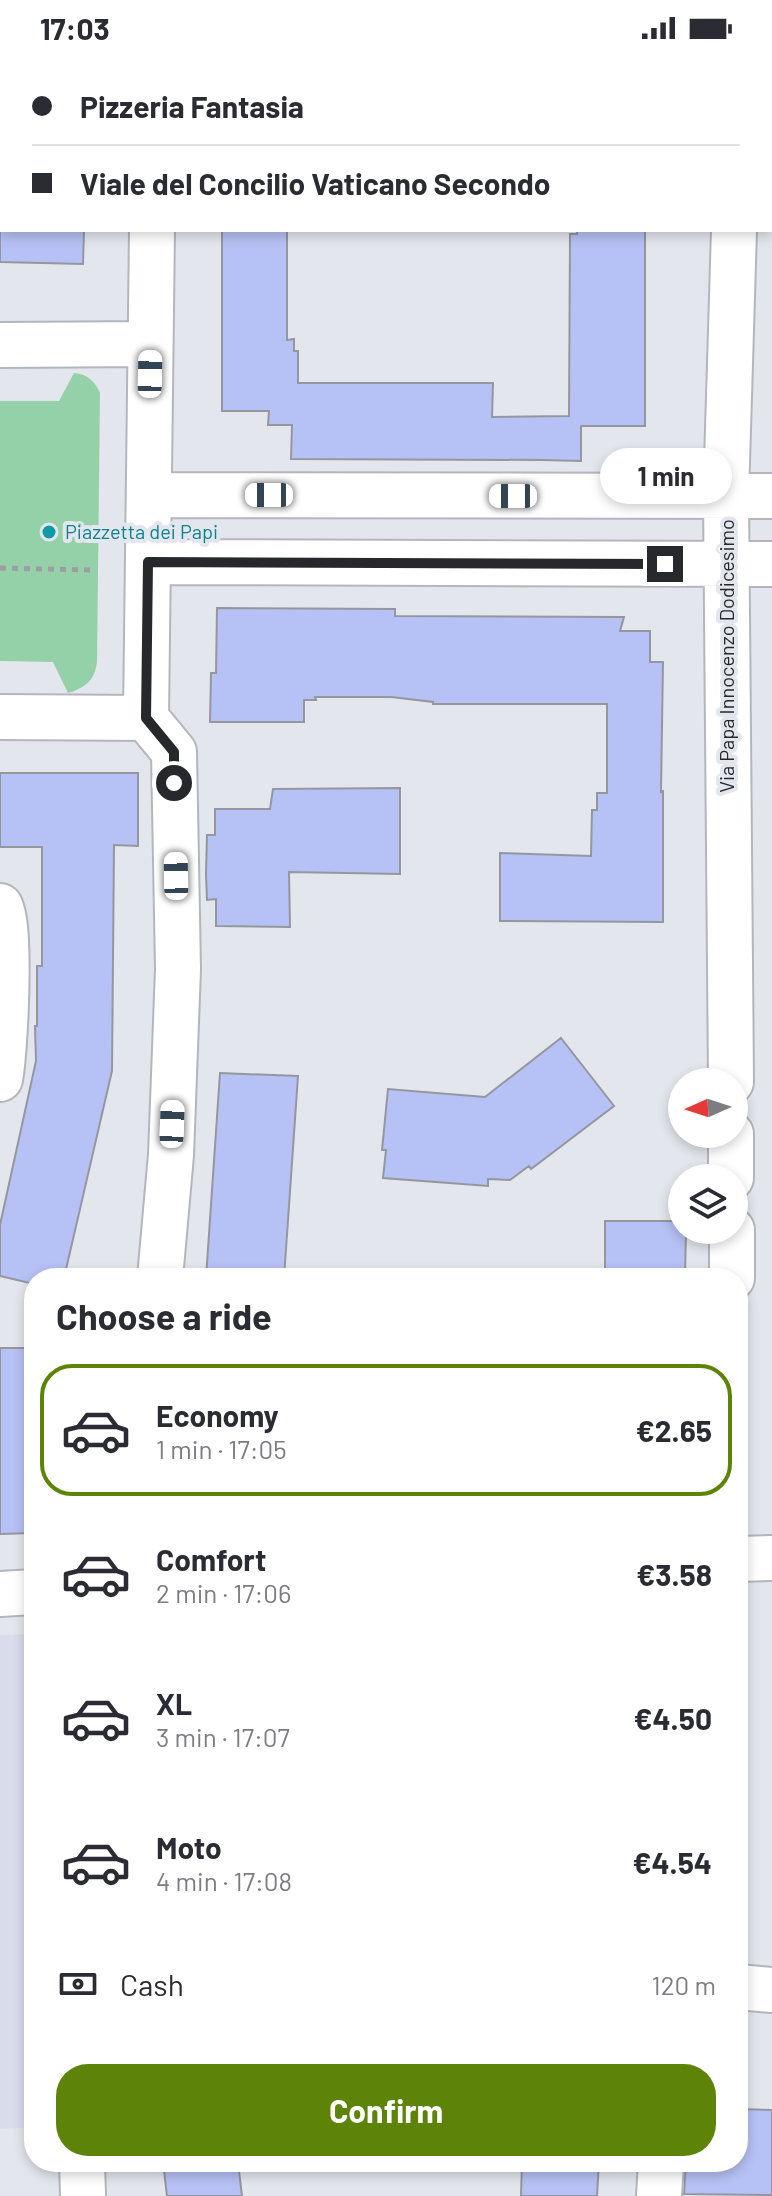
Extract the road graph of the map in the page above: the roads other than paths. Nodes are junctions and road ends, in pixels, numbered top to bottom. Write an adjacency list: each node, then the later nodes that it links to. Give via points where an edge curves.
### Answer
1 (152, 232): 3 (street)
2 (734, 232): 6 (street, Via Papa Innocenzo Dodicesimo)
3 (150, 344): 4 (street); 5 (street)
4 (0, 345)
5 (149, 495): 6 (street); 8 (street)
6 (726, 496): 7 (street); 9 (street, Via Papa Innocenzo Dodicesimo)
7 (772, 496)
8 (148, 562): 9 (street); 12 (street)
9 (726, 564): 10 (street); 14 (street, Via Papa Innocenzo Dodicesimo)
10 (772, 564)
11 (0, 717): 12 (street)
12 (146, 718): 17 (street, via 174,752 178,969)
13 (0, 906): 15 (street, via 7,939)
14 (731, 1068)
15 (1, 1073)
16 (732, 1244): 18 (street)
17 (161, 1268)
18 (732, 1268)
19 (772, 1558): 20 (street)
20 (748, 1559)
21 (24, 1593): 22 (street)
22 (0, 1594)
23 (748, 1988): 24 (street)
24 (772, 1990)
25 (82, 2172): 27 (street)
26 (660, 2172): 28 (street)
27 (83, 2196)
28 (659, 2196)

